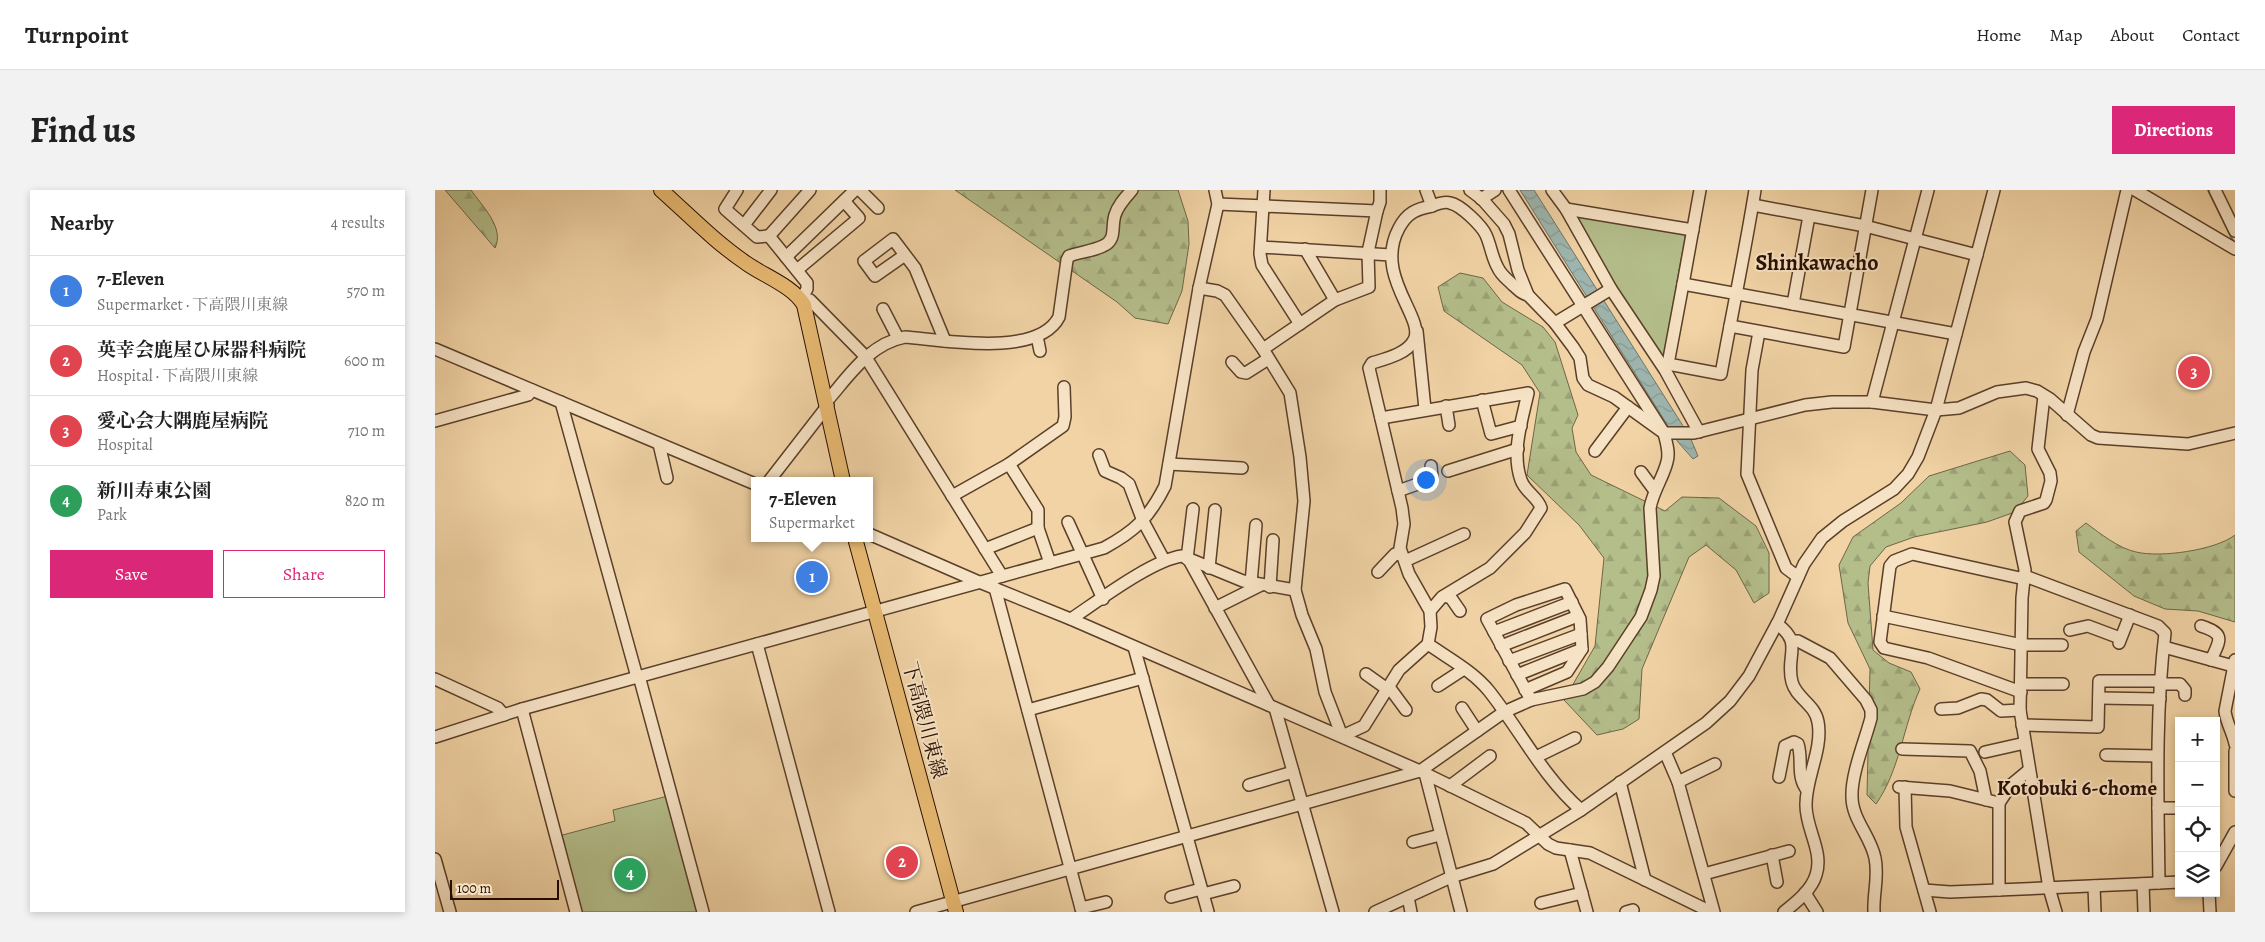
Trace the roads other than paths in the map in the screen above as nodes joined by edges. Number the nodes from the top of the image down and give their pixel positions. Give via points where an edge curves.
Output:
1 (661, 190) edge
2 (737, 190) edge
3 (771, 190) edge
4 (810, 190) edge
5 (855, 190) edge
6 (861, 190) edge
7 (1133, 190) edge
8 (1215, 190) edge
9 (1264, 190) edge
10 (1380, 190) edge
11 (1426, 190) edge
12 (1470, 190) edge
13 (1495, 190) edge
14 (1509, 190) edge
15 (1552, 190) edge
16 (1700, 190) edge
17 (1755, 190) edge
18 (1872, 190) edge
19 (1928, 190) edge
20 (1994, 190) edge
21 (2127, 190) edge
22 (2135, 190) edge
23 (2215, 190) edge
24 (1481, 199) junction
25 (1561, 200) edge
26 (844, 201) junction
27 (1218, 204) junction
28 (1753, 205) junction
29 (1263, 206) junction
30 (1431, 206) junction
31 (878, 208) dead end
32 (1377, 211) junction
33 (1809, 216) junction
34 (744, 225) junction
35 (1865, 226) junction
36 (1693, 230) junction
37 (2235, 232) edge
38 (769, 236) junction
39 (1915, 239) junction
40 (1261, 247) junction
41 (1305, 249) junction
42 (2234, 250) edge
43 (1368, 252) junction
44 (905, 255) dead end
45 (1391, 255) junction
46 (1977, 255) junction
47 (786, 257) junction
48 (797, 270) junction
49 (1683, 284) junction
50 (1199, 288) junction
51 (1607, 291) junction
52 (1736, 293) junction
53 (1528, 295) junction
54 (801, 299) junction
55 (1335, 300) junction
56 (1793, 304) junction
57 (1584, 305) junction
58 (883, 309) dead end
59 (1850, 315) junction
60 (1893, 322) junction
61 (1555, 323) junction
62 (1300, 324) junction
63 (1730, 326) junction
64 (1418, 332) junction
65 (1759, 332) junction
66 (1956, 334) junction
67 (1037, 336) junction
68 (899, 338) junction
69 (945, 340) junction
70 (435, 349) edge
71 (1040, 351) dead end
72 (1266, 354) junction
73 (865, 356) junction
74 (1233, 362) dead end
75 (1666, 367) junction
76 (1428, 374) dead end
77 (1064, 387) dead end
78 (532, 390) junction
79 (2044, 396) junction
80 (1483, 400) junction
81 (561, 402) junction
82 (1871, 402) junction
83 (827, 403) junction
84 (1446, 406) junction
85 (1628, 408) junction
86 (1425, 409) junction
87 (1935, 410) junction
88 (2067, 415) junction
89 (1381, 418) junction
90 (1749, 420) junction
91 (435, 421) edge
92 (1449, 425) dead end
93 (1521, 426) junction
94 (1667, 433) junction
95 (1697, 433) junction
96 (2235, 433) edge
97 (659, 444) junction
98 (1518, 449) junction
99 (1595, 451) dead end
100 (1099, 455) dead end
101 (1009, 464) junction
102 (1169, 464) junction
103 (1431, 466) dead end
104 (1242, 468) dead end
105 (1447, 472) dead end
106 (1641, 472) dead end
107 (772, 477) edge
108 (842, 477) edge
109 (667, 478) dead end
110 (751, 482) edge
111 (1398, 491) junction
112 (1655, 491) junction
113 (952, 496) junction
114 (1193, 509) dead end
115 (1215, 510) dead end
116 (1143, 521) junction
117 (1068, 522) dead end
118 (1256, 525) dead end
119 (1038, 528) junction
120 (1464, 534) dead end
121 (873, 536) edge
122 (1273, 540) dead end
123 (856, 542) edge
124 (985, 549) junction
125 (1082, 554) junction
126 (1403, 558) junction
127 (1164, 560) junction
128 (1188, 560) junction
129 (1050, 563) junction
130 (1209, 568) junction
131 (1378, 572) dead end
132 (1002, 576) junction
133 (2025, 576) junction
134 (1798, 577) junction
135 (979, 582) junction
136 (1261, 585) junction
137 (995, 588) junction
138 (1295, 590) junction
139 (1444, 596) junction
140 (1103, 599) junction
141 (1572, 602) junction
142 (1215, 608) junction
143 (875, 611) junction
144 (1430, 611) junction
145 (1460, 611) dead end
146 (2130, 615) junction
147 (1578, 616) junction
148 (1883, 616) junction
149 (1071, 619) junction
150 (1777, 624) junction
151 (2201, 626) dead end
152 (2070, 630) dead end
153 (1494, 632) junction
154 (1581, 634) junction
155 (1792, 641) junction
156 (757, 644) junction
157 (1428, 644) junction
158 (2021, 645) junction
159 (2062, 645) dead end
160 (1501, 646) junction
161 (1134, 647) junction
162 (2164, 647) junction
163 (1582, 649) junction
164 (2211, 660) junction
165 (1509, 661) junction
166 (2234, 663) edge
167 (1464, 669) junction
168 (1366, 674) dead end
169 (1517, 675) junction
170 (638, 677) junction
171 (1143, 678) junction
172 (435, 679) edge
173 (2160, 683) junction
174 (2063, 684) dead end
175 (1438, 686) dead end
176 (1388, 688) junction
177 (2021, 688) junction
178 (1528, 695) junction
179 (2185, 696) dead end
180 (2099, 698) junction
181 (2160, 699) junction
182 (1272, 706) junction
183 (1462, 708) dead end
184 (522, 709) junction
185 (1941, 709) dead end
186 (1027, 710) junction
187 (1406, 710) dead end
188 (2020, 710) junction
189 (1504, 712) junction
190 (504, 715) junction
191 (2022, 725) junction
192 (1477, 731) junction
193 (1342, 736) junction
194 (435, 737) edge
195 (1575, 738) dead end
196 (2025, 743) junction
197 (2235, 744) edge
198 (1902, 749) dead end
199 (2235, 751) edge
200 (1665, 752) junction
201 (1985, 752) dead end
202 (2107, 755) dead end
203 (1491, 756) dead end
204 (2157, 756) junction
205 (1536, 757) junction
206 (1715, 764) dead end
207 (2029, 770) junction
208 (1293, 772) junction
209 (1422, 772) junction
210 (1779, 777) dead end
211 (1620, 782) junction
212 (1678, 782) junction
213 (1249, 785) dead end
214 (1451, 786) junction
215 (1807, 790) junction
216 (2235, 791) edge
217 (1986, 800) junction
218 (1302, 803) junction
219 (1999, 803) junction
220 (2158, 808) junction
221 (2175, 808) edge
222 (1581, 810) junction
223 (2235, 832) edge
224 (1440, 835) junction
225 (1540, 835) junction
226 (1187, 837) junction
227 (1413, 842) dead end
228 (1570, 850) junction
229 (1789, 851) dead end
230 (1772, 855) junction
231 (435, 859) edge
232 (2220, 859) edge
233 (1070, 869) junction
234 (1704, 874) junction
235 (1451, 877) junction
236 (1645, 880) junction
237 (1777, 882) dead end
238 (2175, 882) edge
239 (2159, 883) junction
240 (2143, 884) junction
241 (1234, 886) dead end
242 (2094, 886) junction
243 (2049, 888) junction
244 (1924, 890) junction
245 (1999, 890) junction
246 (1202, 891) junction
247 (1582, 893) junction
248 (1805, 893) junction
249 (1171, 897) dead end
250 (1408, 897) junction
251 (2209, 897) edge
252 (1106, 902) dead end
253 (1541, 903) dead end
254 (954, 907) edge
255 (1082, 910) edge
256 (450, 912) edge
257 (576, 912) edge
258 (703, 912) edge
259 (829, 912) edge
260 (916, 912) edge
261 (1208, 912) edge
262 (1333, 912) edge
263 (1375, 912) edge
264 (1411, 912) edge
265 (1461, 912) edge
266 (1587, 912) edge
267 (1712, 912) edge
268 (1784, 912) edge
269 (1817, 912) edge
270 (1874, 912) edge
271 (1930, 912) edge
272 (2056, 912) edge
273 (2095, 912) edge
274 (2144, 912) edge
275 (2210, 912) edge

1 - 54 main road via 745,263
2 - 34 street via 725,208
3 - 34 street
4 - 38 street
5 - 26 street
6 - 31 street
7 - 67 street via 1120,204 1114,217 1113,236 1108,243 1069,256 1059,317 1055,324
8 - 27 street
9 - 29 street
10 - 32 street
11 - 30 street
12 - 24 street
13 - 24 street
14 - 57 street
15 - 25 street
16 - 36 street
17 - 28 street
18 - 35 street
19 - 39 street
20 - 46 street
21 - 88 street via 2097,318
22 - 42 street
23 - 37 street
24 - 53 street via 1507,229
25 - 36 street
25 - 51 street
26 - 47 street
26 - 48 street via 859,218
27 - 29 street
27 - 50 street
28 - 33 street
28 - 52 street
29 - 32 street
29 - 40 street
30 - 45 street via 1409,214 1399,229
30 - 53 street via 1448,202 1483,228 1501,274
32 - 43 street
33 - 35 street
33 - 56 street
34 - 38 street via 757,238
35 - 39 street
35 - 59 street
36 - 49 street
38 - 47 street
39 - 46 street
39 - 60 street
40 - 41 street
40 - 62 street via 1262,265
41 - 43 street
41 - 55 street
43 - 45 street
43 - 55 street via 1369,287
44 - 69 street via 915,268
45 - 64 street via 1395,280
46 - 66 street
47 - 48 street
48 - 54 street via 807,283
49 - 52 street
49 - 75 street
50 - 72 street via 1225,295
50 - 102 street
51 - 57 street
51 - 75 street
52 - 56 street
52 - 63 street
53 - 61 street
54 - 73 street via 810,300
54 - 83 main road via 805,304
55 - 62 street
56 - 59 street
57 - 61 street
57 - 94 street
58 - 68 street
59 - 60 street
59 - 65 street via 1843,347
60 - 66 street
60 - 82 street
61 - 85 street via 1580,358 1583,378 1588,385 1614,397
62 - 72 street
63 - 65 street
63 - 75 street via 1721,374
64 - 76 street
64 - 86 street
64 - 89 street via 1409,346 1388,359 1372,363 1369,368
65 - 90 street via 1752,370
66 - 87 street
67 - 69 street via 993,345
67 - 71 street
68 - 69 street
68 - 73 street
70 - 78 street
72 - 74 street via 1246,373
72 - 138 street via 1290,393 1300,457 1304,501
73 - 83 street
73 - 113 street
75 - 95 street
77 - 101 street via 1063,426
78 - 81 street
78 - 91 street via 528,395
79 - 87 street via 2037,390 2012,388 1959,408
79 - 88 street
79 - 133 street via 2038,449 2051,481 2047,500 2024,508 2015,522
80 - 84 street
80 - 93 street via 1491,434
80 - 93 street via 1528,393
81 - 97 street
81 - 170 street
82 - 87 street
82 - 90 street via 1805,405
83 - 107 street
83 - 108 main road
84 - 86 street
84 - 92 street
85 - 94 street
85 - 99 street
86 - 89 street
87 - 134 street via 1918,457 1908,474 1894,489 1822,538
88 - 96 street via 2098,438 2188,444
89 - 111 street
90 - 95 street
90 - 134 street via 1747,474 1786,568
93 - 98 street
94 - 95 street
94 - 112 street via 1667,462
97 - 109 street
97 - 110 street
98 - 105 street
98 - 139 street via 1520,479 1541,508 1525,532 1490,568
100 - 116 street via 1105,471 1129,484
101 - 113 street
101 - 119 street via 1037,510
102 - 104 street
102 - 116 street via 1165,486 1155,507
103 - 111 street via 1432,477 1429,480
106 - 112 street
111 - 126 street via 1404,524 1400,548
112 - 178 street via 1649,521 1654,576 1641,617 1595,682 1583,689
113 - 124 street
114 - 128 street
115 - 130 street
116 - 125 street via 1112,544
116 - 127 street
117 - 125 street
118 - 136 street
119 - 124 street
119 - 129 street
120 - 126 street
121 - 135 street
122 - 136 street
123 - 143 main road, 下高隈川東線
124 - 132 street
125 - 129 street
125 - 140 street
126 - 131 street via 1395,554
126 - 144 street
127 - 128 street via 1182,556
127 - 140 street
128 - 130 street
128 - 142 street
129 - 132 street
130 - 136 street
132 - 135 street
133 - 146 street
133 - 148 street via 2020,578 1912,554 1890,566
133 - 158 street
134 - 150 street
135 - 137 street
135 - 143 street
136 - 138 street
136 - 142 street
137 - 149 street
137 - 186 street
138 - 193 street via 1316,649 1325,692
139 - 144 street
139 - 145 street via 1451,598
140 - 149 street
141 - 147 street
141 - 153 street
141 - 153 street via 1565,589 1516,605 1487,619
142 - 182 street
143 - 156 street
143 - 254 main road, 下高隈川東線
144 - 157 street
146 - 152 street via 2119,641 2088,626
146 - 162 street via 2158,626 2165,633
147 - 154 street
147 - 160 street
148 - 158 street
148 - 177 street via 1880,642 1884,648 1928,658
149 - 161 street
150 - 155 street via 1786,630
150 - 200 street via 1749,676 1730,701
151 - 164 street via 2215,630 2219,635
153 - 160 street
154 - 163 street
154 - 165 street
155 - 215 street via 1790,671 1793,687 1813,708 1818,720 1819,734
155 - 270 street via 1830,658 1867,700 1871,710 1851,797 1875,856
156 - 170 street
156 - 259 street
157 - 167 street
157 - 176 street via 1399,670
158 - 159 street
158 - 177 street
160 - 165 street
161 - 171 street
161 - 182 street
162 - 164 street
162 - 173 street
163 - 169 street
163 - 178 street via 1567,672
164 - 166 street
165 - 169 street
166 - 197 street via 2225,711
167 - 175 street
167 - 189 street via 1488,689
168 - 176 street
169 - 178 street
170 - 184 street
170 - 258 street
171 - 186 street
171 - 226 street
172 - 190 street via 498,708
173 - 179 street via 2180,684
173 - 180 street via 2099,681
173 - 181 street
174 - 177 street
176 - 187 street
176 - 193 street via 1364,726
177 - 188 street
178 - 189 street
180 - 181 street
180 - 191 street via 2098,727
181 - 204 street
182 - 193 street
182 - 208 street
183 - 192 street
184 - 190 street
184 - 257 street
185 - 188 street via 1965,711 1981,699 2001,711
186 - 233 street
188 - 191 street
189 - 192 street
189 - 205 street
190 - 194 street
191 - 196 street
192 - 209 street
193 - 209 street
195 - 205 street
196 - 201 street
196 - 207 street
198 - 217 street via 1970,751 1981,772
199 - 216 street
200 - 211 street
200 - 212 street
202 - 204 street
203 - 214 street
204 - 220 street
205 - 222 street
206 - 212 street
207 - 219 street via 2011,785
207 - 243 street
208 - 213 street
208 - 218 street
209 - 214 street
209 - 218 street
209 - 224 street
210 - 215 street via 1785,746 1794,742 1800,750 1802,783
211 - 222 street
211 - 236 street
212 - 234 street
214 - 225 street via 1526,822
215 - 248 street via 1805,807 1818,865
217 - 219 street
217 - 244 street via 1950,791 1902,787 1906,827
218 - 226 street
218 - 262 street
219 - 245 street
220 - 221 street
220 - 239 street
222 - 225 street
223 - 232 street
224 - 227 street
224 - 235 street
225 - 228 street via 1548,844
225 - 235 street via 1493,864
226 - 233 street
226 - 246 street
228 - 236 street via 1590,853
228 - 247 street
229 - 230 street
230 - 234 street
230 - 237 street
231 - 256 street
233 - 254 street
233 - 255 street
234 - 267 street
235 - 250 street
235 - 265 street
236 - 267 street
238 - 239 street
239 - 240 street
240 - 242 street
240 - 274 street
241 - 246 street
242 - 243 street
242 - 273 street
243 - 245 street
243 - 272 street
244 - 245 street
244 - 271 street
246 - 249 street
246 - 261 street
247 - 253 street
247 - 266 street
248 - 268 street
248 - 269 street
250 - 263 street
250 - 264 street
251 - 275 street
252 - 255 street
254 - 260 street

